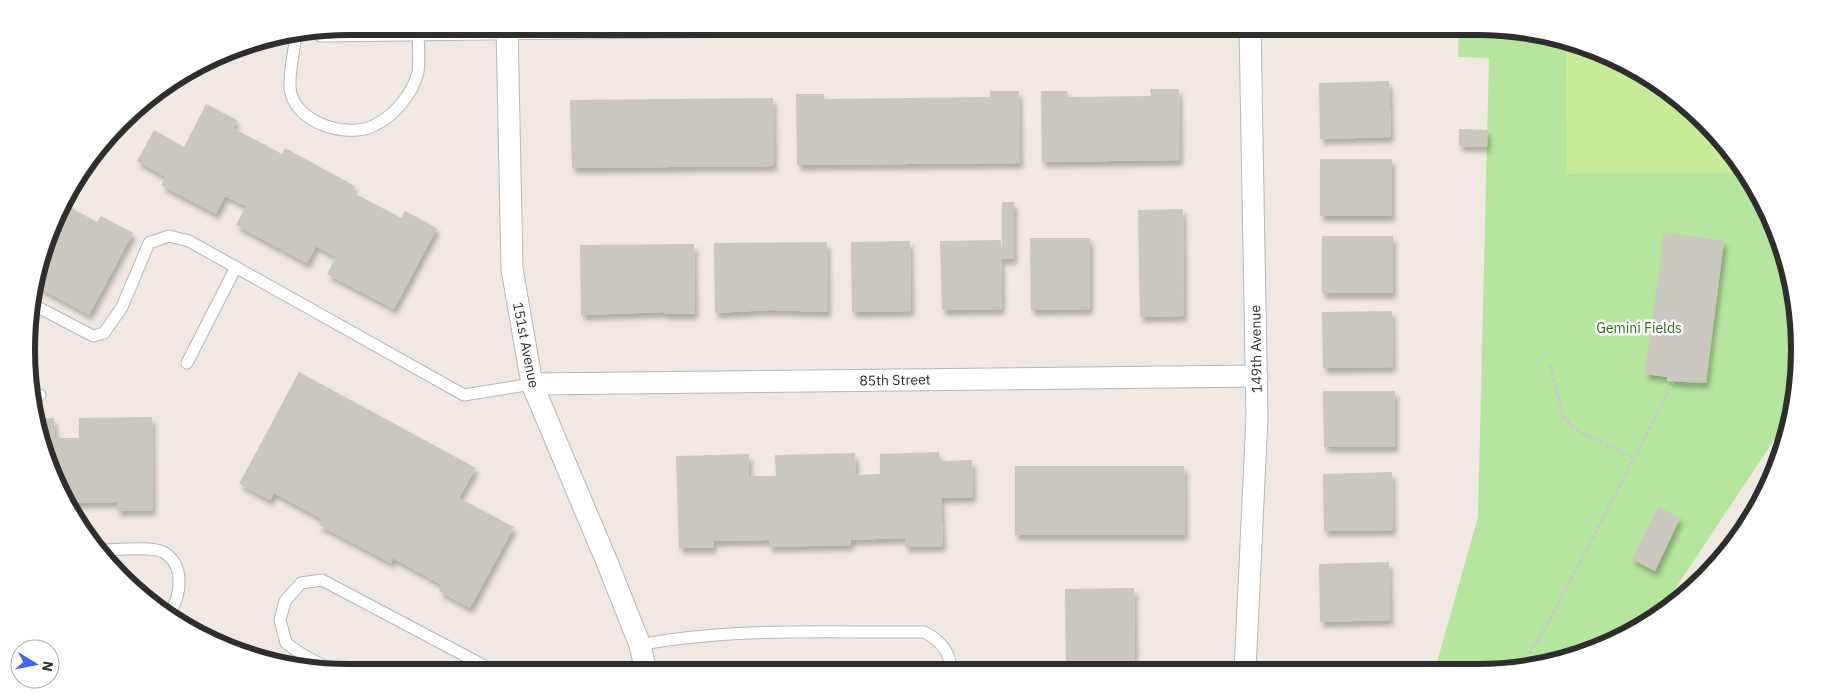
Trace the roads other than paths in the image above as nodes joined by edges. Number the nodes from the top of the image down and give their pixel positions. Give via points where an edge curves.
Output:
1 (418, 35) edge
2 (508, 35) edge
3 (1250, 35) edge
4 (295, 40) edge
5 (236, 267) junction
6 (38, 307) edge
7 (187, 363) dead end
8 (1257, 376) junction
9 (532, 384) junction
10 (107, 550) edge
11 (172, 609) edge
12 (640, 645) junction
13 (316, 662) edge
14 (481, 664) edge
15 (644, 664) edge
16 (951, 664) edge
17 (1245, 664) edge

1 - 4 lane via 418,72 408,94 393,114 371,127 343,130 314,122 298,109 290,90
2 - 9 street, 151st Avenue via 512,269
3 - 8 street, 149th Avenue
5 - 6 lane via 189,241 169,236 149,243 122,307 104,333 93,336
5 - 7 lane
5 - 9 lane via 464,394
8 - 9 street, 85th Street
8 - 17 street, 149th Avenue
9 - 12 street, 151st Avenue
10 - 11 lane via 162,552 174,564 179,576 180,593
12 - 15 street, 151st Avenue
12 - 16 lane via 717,634 924,632 944,645
13 - 14 lane via 286,643 280,620 285,602 301,583 322,580

